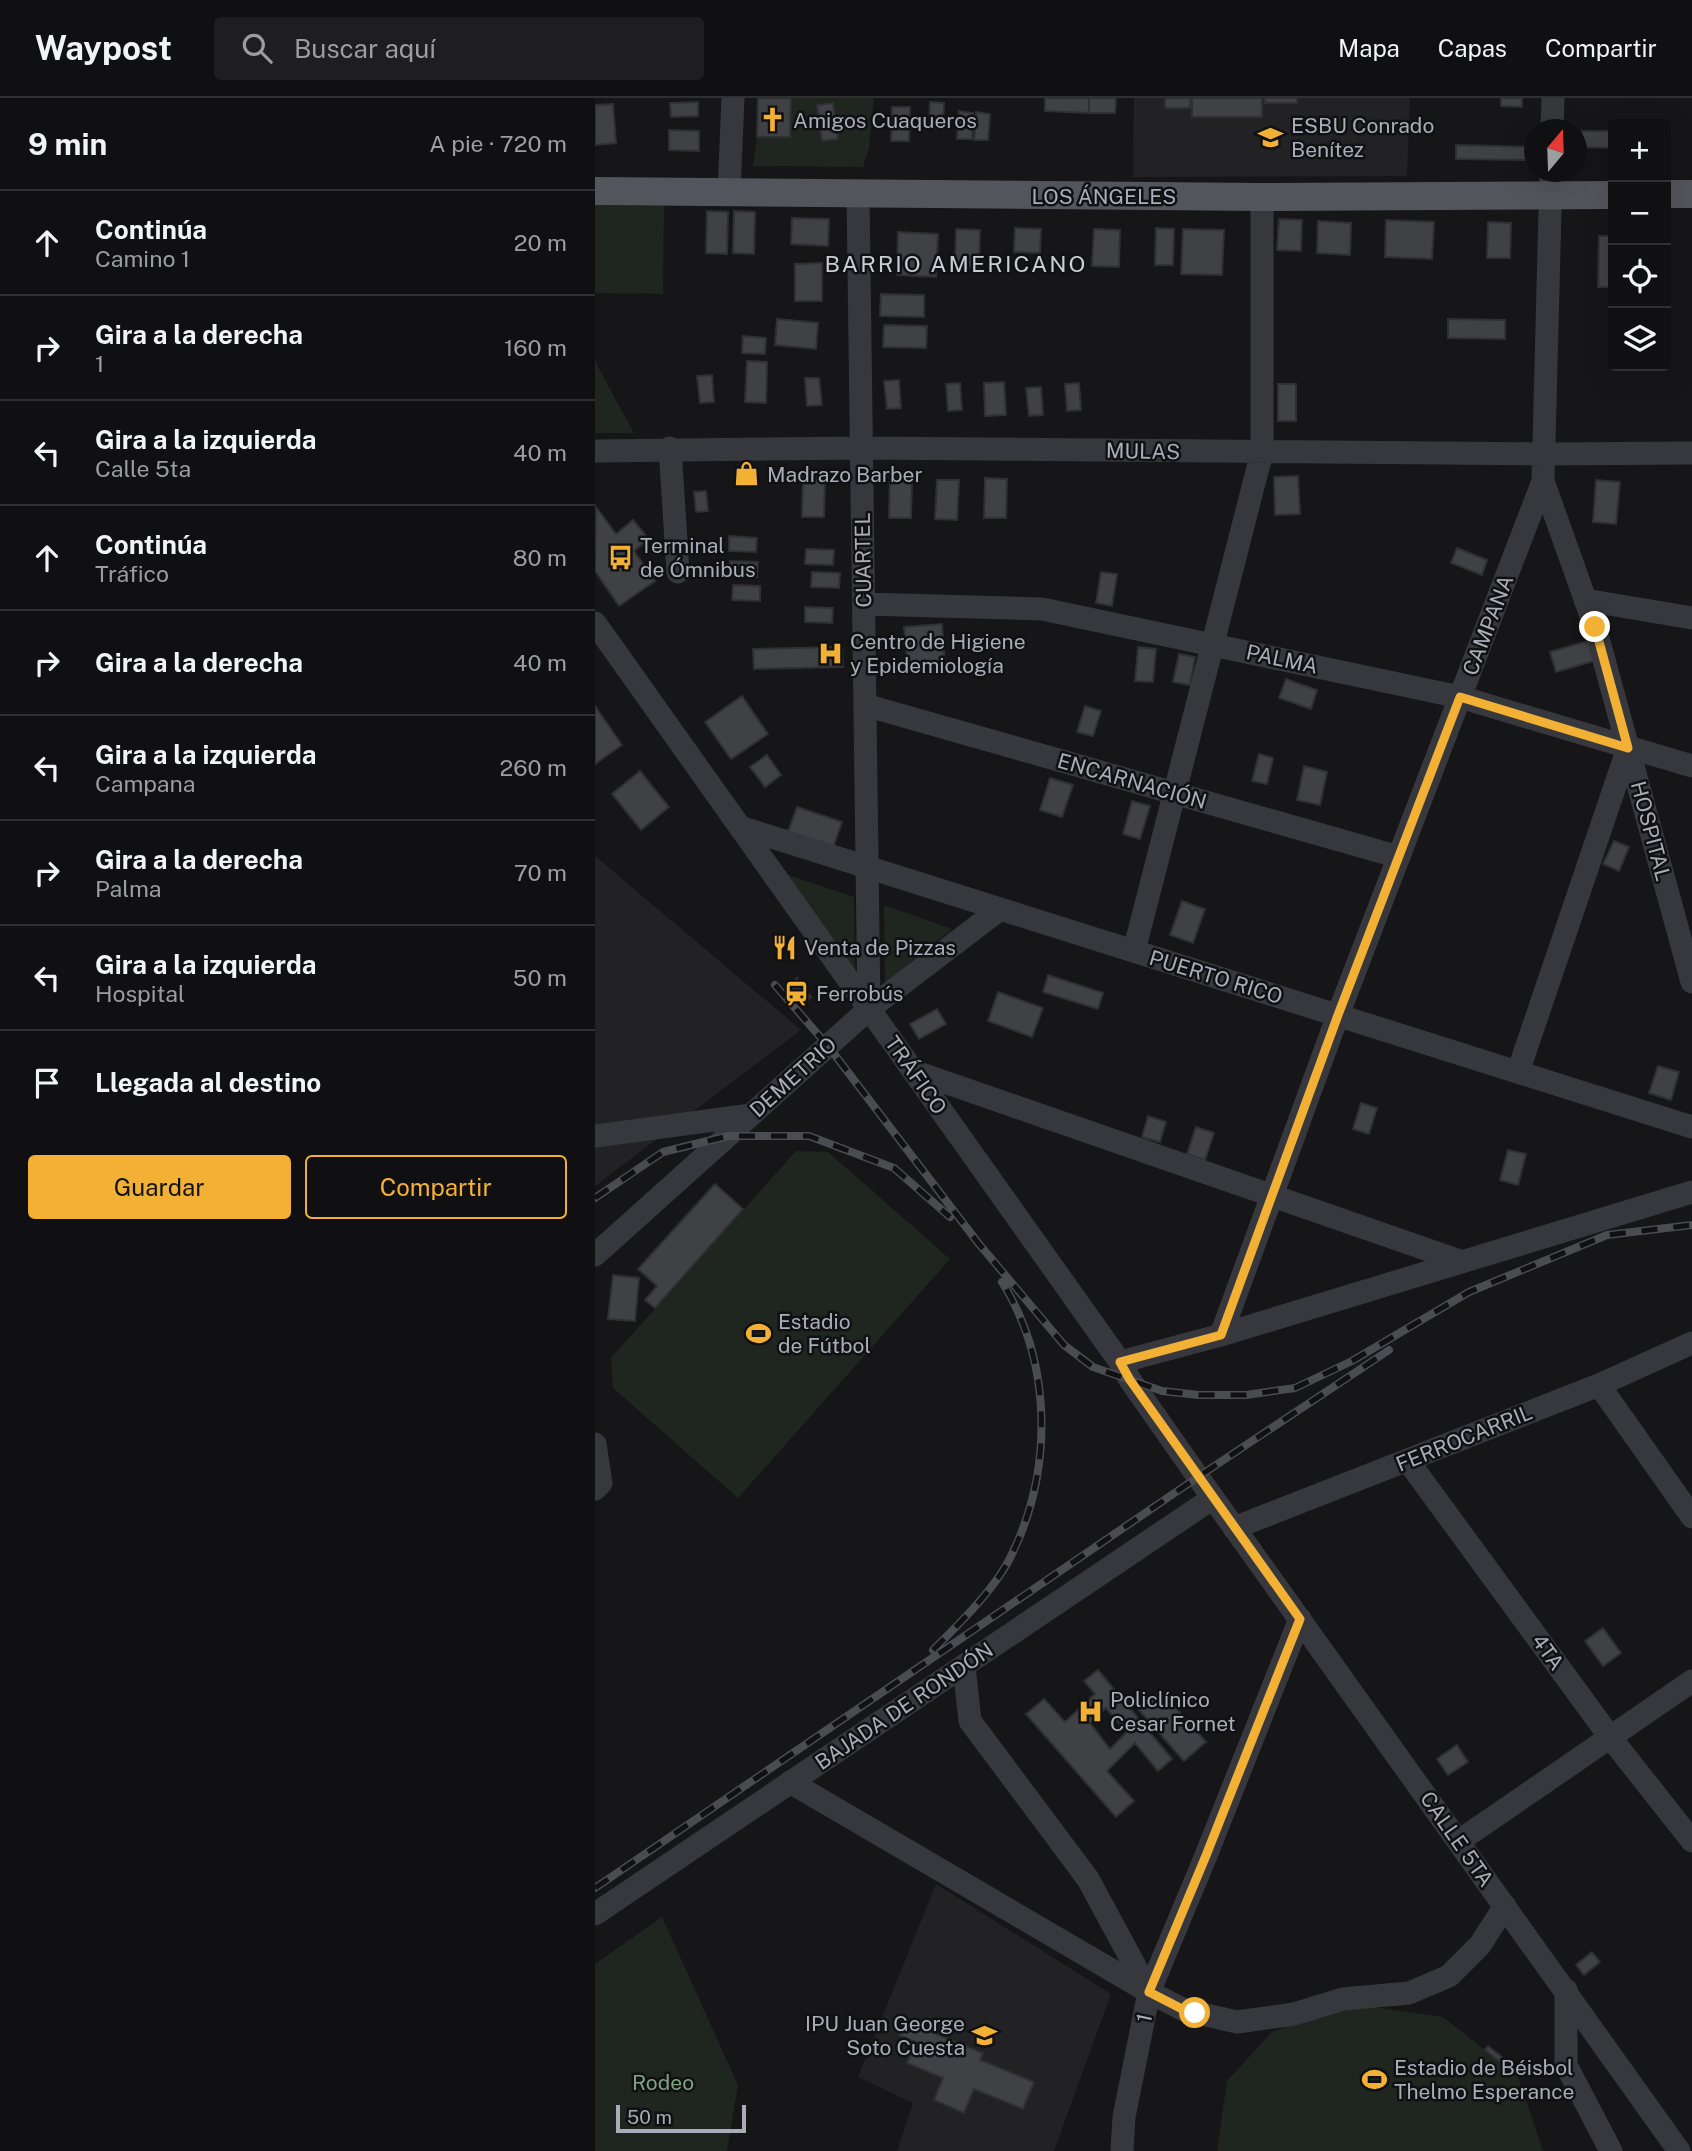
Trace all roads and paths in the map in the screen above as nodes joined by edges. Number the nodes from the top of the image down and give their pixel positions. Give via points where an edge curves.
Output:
1 (733, 98) edge
2 (1553, 98) edge
3 (1552, 119) edge
4 (1551, 184) edge
5 (595, 191) edge
6 (729, 192) junction
7 (858, 194) junction
8 (1608, 194) edge
9 (1671, 194) edge
10 (1692, 194) edge
11 (1262, 197) junction
12 (670, 448) junction
13 (862, 448) junction
14 (595, 451) edge
15 (1262, 452) junction
16 (1692, 453) edge
17 (1545, 454) junction
18 (1543, 481) junction
19 (678, 572) dead end
20 (1585, 600) junction
21 (864, 604) junction
22 (1692, 618) edge
23 (597, 630) edge
24 (1213, 644) junction
25 (1460, 697) junction
26 (865, 705) junction
27 (1628, 748) junction
28 (1692, 766) edge
29 (1174, 793) junction
30 (740, 827) junction
31 (1399, 857) junction
32 (867, 867) junction
33 (1000, 909) junction
34 (1134, 951) junction
35 (1692, 982) edge
36 (869, 1009) junction
37 (1338, 1015) junction
38 (913, 1071) junction
39 (1518, 1072) junction
40 (751, 1115) junction
41 (1692, 1127) edge
42 (595, 1136) edge
43 (1692, 1192) edge
44 (1272, 1197) junction
45 (595, 1255) edge
46 (1460, 1261) junction
47 (1221, 1335) junction
48 (1692, 1343) edge
49 (1120, 1362) junction
50 (1599, 1385) junction
51 (595, 1444) edge
52 (1408, 1461) junction
53 (595, 1489) edge
54 (1213, 1498) junction
55 (1692, 1517) edge
56 (1234, 1528) junction
57 (1300, 1619) junction
58 (964, 1666) junction
59 (1692, 1681) edge
60 (1610, 1737) junction
61 (790, 1782) junction
62 (1459, 1841) junction
63 (1692, 1841) edge
64 (1504, 1906) junction
65 (595, 1913) edge
66 (1566, 1990) junction
67 (1149, 1992) junction
68 (1122, 2151) edge
69 (1611, 2151) edge
70 (1679, 2151) edge

1 - 6 street
2 - 3 street
4 - 8 main road, LOS ÁNGELES
4 - 11 main road, LOS ÁNGELES
4 - 17 street, CAMPANA
5 - 6 main road, LOS ÁNGELES
6 - 7 main road, LOS ÁNGELES
7 - 11 main road, LOS ÁNGELES
7 - 13 street, CUARTEL
9 - 10 main road
11 - 15 street
12 - 13 street, MULAS
12 - 14 street, MULAS
12 - 19 street
13 - 15 street, MULAS
13 - 21 street, CUARTEL
15 - 17 street, MULAS
15 - 24 street
16 - 17 street, MULAS
17 - 18 street, CAMPANA
18 - 20 street, HOSPITAL
18 - 25 street, CAMPANA
20 - 22 street
20 - 27 street, HOSPITAL
21 - 24 street, PALMA via 1042,609
21 - 26 street, CUARTEL
23 - 30 street, TRÁFICO
24 - 25 street, PALMA
24 - 29 street
25 - 27 street, PALMA
25 - 31 street, CAMPANA
26 - 29 street, ENCARNACIÓN
26 - 32 street, CUARTEL
27 - 28 street, PALMA
27 - 35 street, HOSPITAL
27 - 39 street
29 - 31 street, ENCARNACIÓN
29 - 34 street
30 - 32 street, PUERTO RICO
30 - 36 street, TRÁFICO
31 - 37 street, CAMPANA
32 - 33 street, PUERTO RICO
32 - 36 street, CUARTEL
33 - 34 street, PUERTO RICO
33 - 36 street, DEMETRIO
34 - 37 street, PUERTO RICO
36 - 38 street, TRÁFICO
36 - 40 street, DEMETRIO
37 - 39 street, PUERTO RICO
37 - 44 street, CAMPANA
38 - 44 street
38 - 49 street, TRÁFICO
39 - 41 street, PUERTO RICO
40 - 42 street
40 - 45 street, DEMETRIO
43 - 46 street
44 - 46 street
44 - 47 street, CAMPANA
46 - 47 street
47 - 49 street
48 - 50 street, FERROCARRIL
49 - 54 street, TRÁFICO
50 - 52 street, FERROCARRIL
50 - 55 street
51 - 53 street via 601,1483
52 - 56 street, FERROCARRIL
52 - 60 street, 4TA
54 - 56 street, TRÁFICO
54 - 58 street, BAJADA DE RONDÓN
56 - 57 street, CALLE 5TA
57 - 62 street, CALLE 5TA
57 - 67 street, 1
58 - 61 street, BAJADA DE RONDÓN
58 - 67 street via 970,1721 1088,1879
59 - 60 street
60 - 62 street
60 - 63 street, 4TA
61 - 65 street, BAJADA DE RONDÓN
61 - 67 street
62 - 64 street, CALLE 5TA
64 - 66 street, CALLE 5TA
64 - 67 street via 1479,1945 1449,1976 1409,1993 1343,1999 1294,2014 1237,2022 1184,2010
66 - 69 street via 1566,2065
66 - 70 street, CALLE 5TA
67 - 68 street, 1 via 1124,2117

